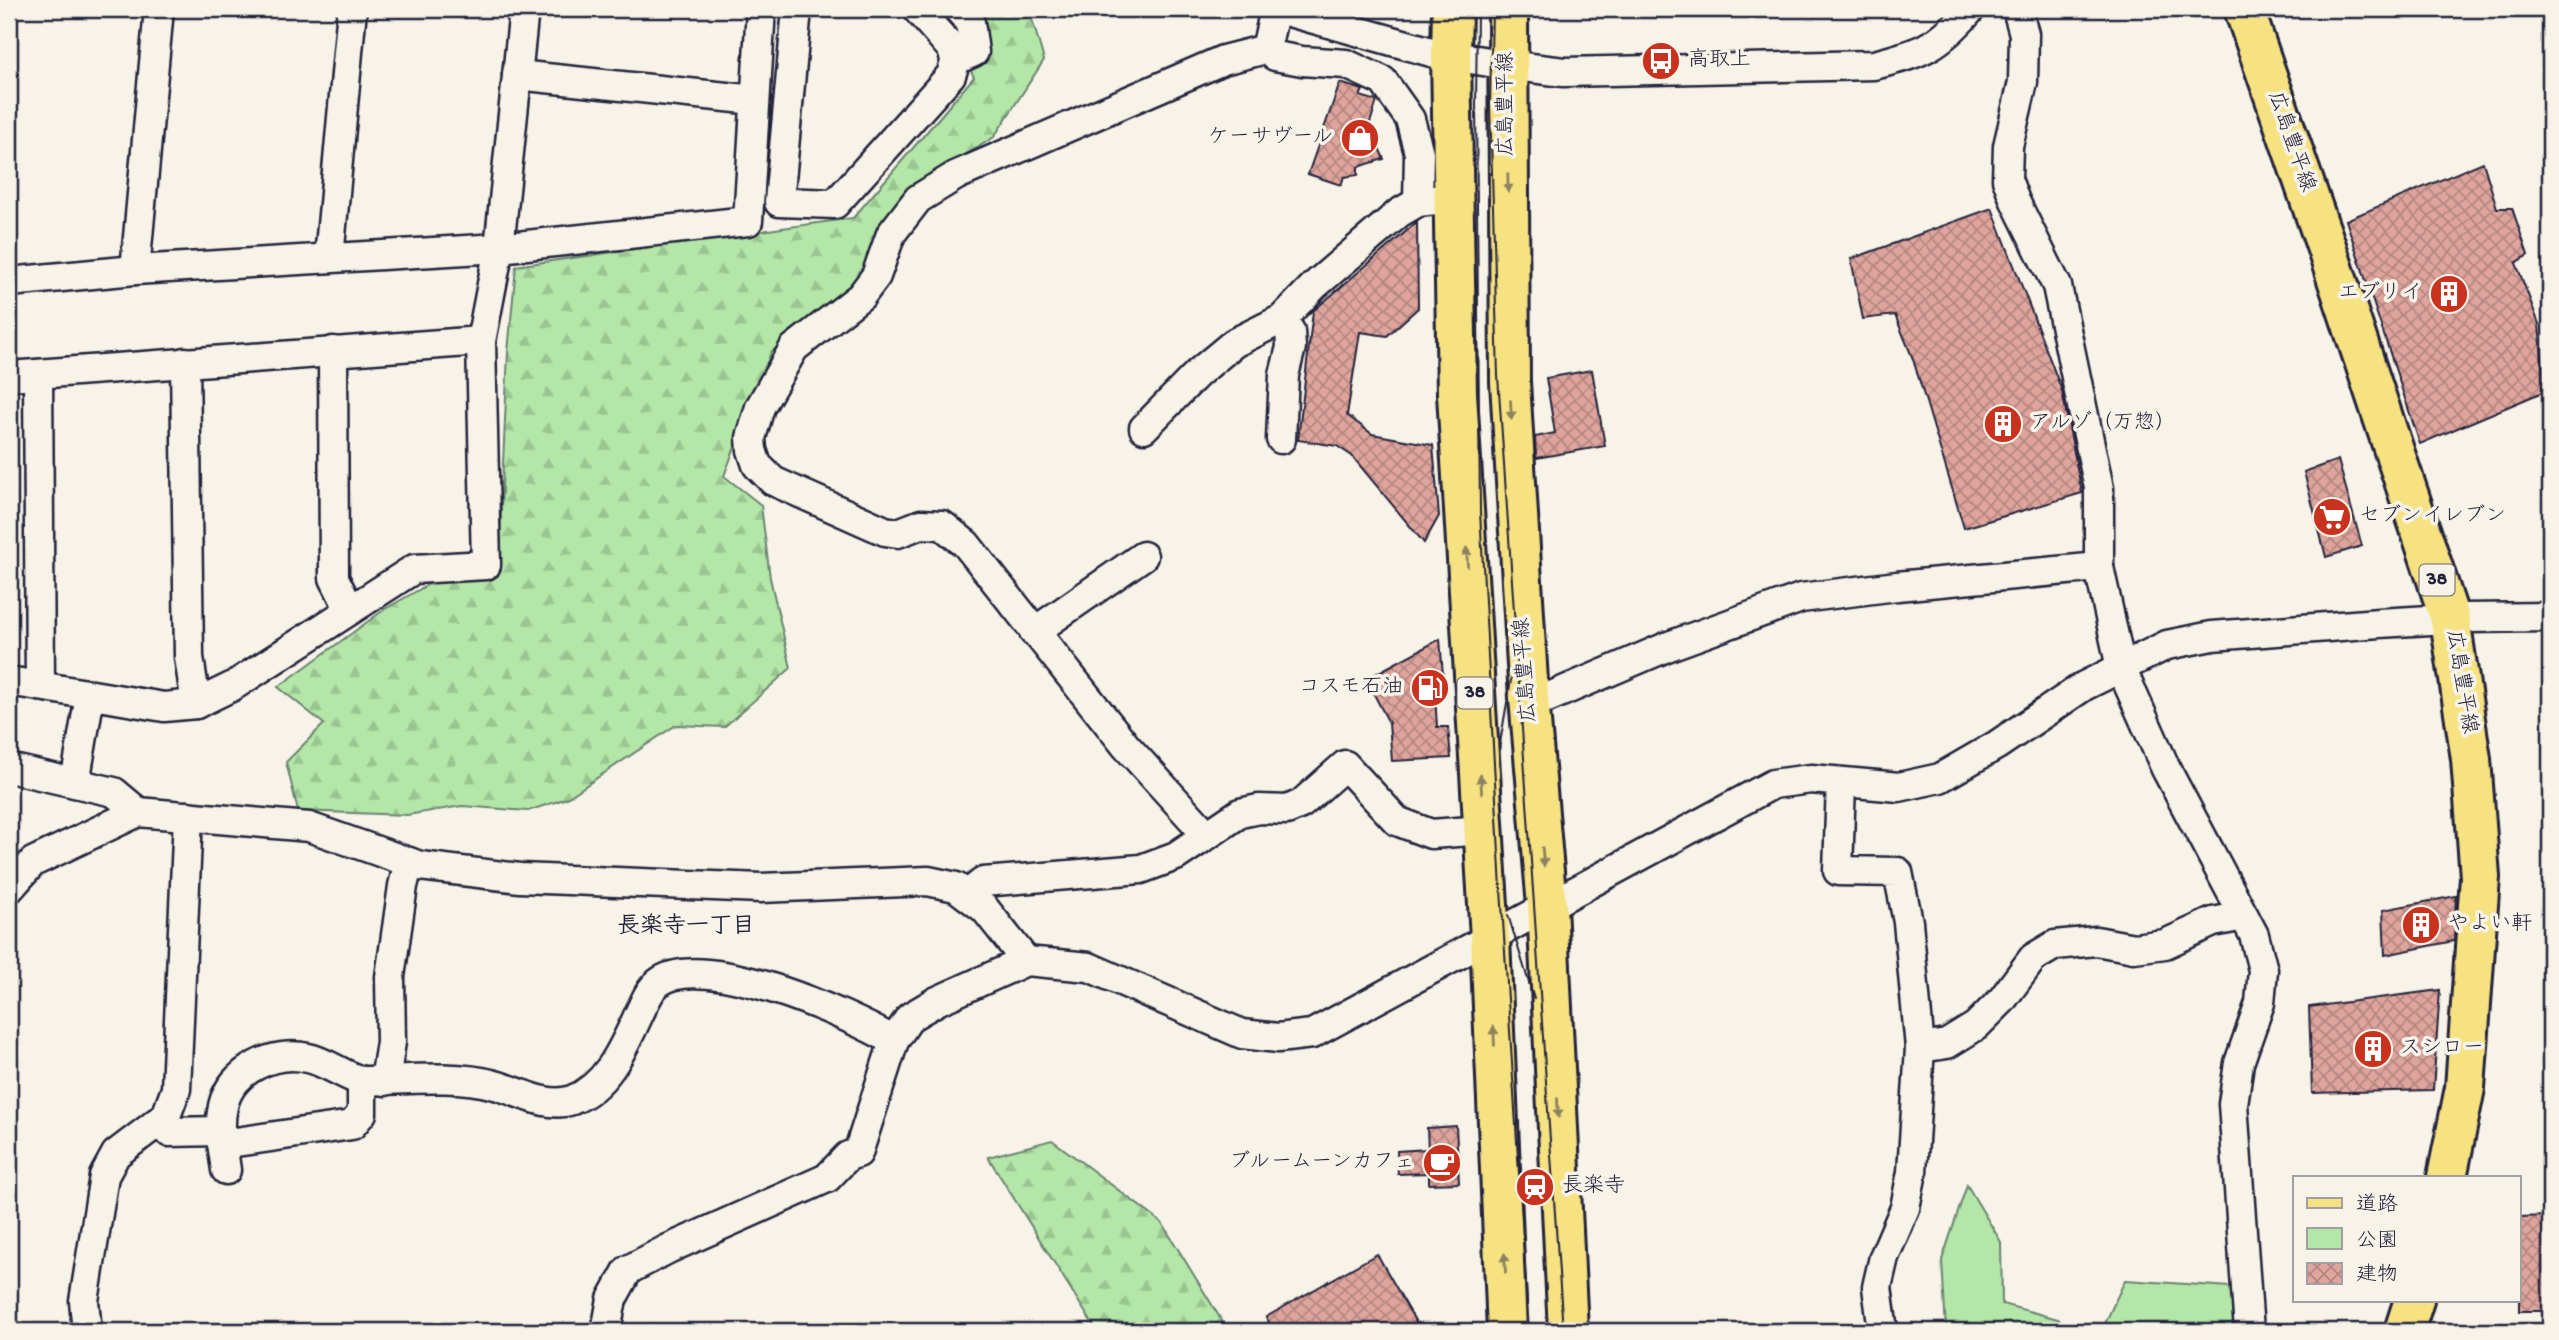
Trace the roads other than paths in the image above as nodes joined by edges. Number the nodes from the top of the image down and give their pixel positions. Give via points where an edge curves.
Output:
1 (159, 9) edge
2 (352, 9) edge
3 (524, 9) edge
4 (761, 9) edge
5 (797, 9) edge
6 (917, 9) edge
7 (958, 9) edge
8 (1277, 9) edge
9 (1452, 9) edge
10 (1508, 9) edge
11 (1971, 9) edge
12 (2017, 9) edge
13 (2244, 9) edge
14 (1266, 49) junction
15 (1451, 55) junction
16 (956, 60) junction
17 (1507, 65) junction
18 (517, 75) junction
19 (755, 100) junction
20 (1435, 200) junction
21 (499, 248) junction
22 (329, 258) junction
23 (135, 270) junction
24 (9, 282) edge
25 (1282, 319) junction
26 (481, 341) junction
27 (333, 351) junction
28 (185, 362) junction
29 (37, 374) junction
30 (9, 376) edge
31 (1144, 428) dead end
32 (1281, 439) dead end
33 (1143, 556) dead end
34 (2099, 567) junction
35 (350, 610) junction
36 (2550, 617) edge
37 (2450, 619) junction
38 (1034, 632) junction
39 (2120, 668) junction
40 (9, 681) edge
41 (40, 686) junction
42 (90, 695) junction
43 (1528, 698) junction
44 (196, 704) junction
45 (9, 768) edge
46 (75, 783) junction
47 (1841, 783) junction
48 (138, 812) junction
49 (188, 816) junction
50 (1483, 830) junction
51 (1207, 835) junction
52 (21, 857) edge
53 (409, 862) junction
54 (9, 889) edge
55 (967, 895) junction
56 (1547, 906) junction
57 (2244, 916) junction
58 (1490, 938) junction
59 (1026, 961) junction
60 (894, 1041) junction
61 (1920, 1048) junction
62 (374, 1081) junction
63 (156, 1123) junction
64 (223, 1148) junction
65 (2448, 1176) edge
66 (2413, 1302) edge
67 (87, 1331) edge
68 (606, 1331) edge
69 (1507, 1331) edge
70 (1568, 1331) edge
71 (1883, 1331) edge
72 (2249, 1331) edge
73 (2404, 1331) edge

1 - 23 street
2 - 22 street
3 - 18 street
4 - 19 street
5 - 16 street via 779,202 835,204 951,75
6 - 16 street
7 - 16 street via 970,22 974,52
8 - 14 street
8 - 15 street
9 - 15 main road, 38
10 - 17 main road, 広島豊平線
11 - 17 street via 1950,33 1917,54 1874,65 1564,72
12 - 34 street via 2024,34 2023,82 2008,146 2007,179 2057,286 2099,488
13 - 37 main road, 広島豊平線 / 38
14 - 20 street via 1275,56 1346,65 1383,81 1410,119
14 - 38 street via 1223,60 957,176 918,199 891,234 876,276 861,296 794,348 760,407 752,450 757,465 773,481 885,531 898,533 921,524 942,526 966,544
15 - 17 street
15 - 20 main road, 38
17 -> 43 main road, 広島豊平線 via 1510,382
18 - 19 street
18 - 21 street
19 - 21 street via 748,221
20 - 25 street via 1399,213
50 -> 20 main road, 38 via 1457,394
21 - 22 street
21 - 26 street
22 - 23 street
23 - 24 street
25 - 31 street via 1234,342
25 - 32 street via 1290,331 1291,347 1284,375
26 - 27 street
26 - 35 street via 486,565 414,569
27 - 28 street
27 - 35 street via 334,578
28 - 29 street
28 - 44 street via 189,657
29 - 30 street
29 - 41 street
33 - 38 street
34 - 39 street
34 - 43 street via 1801,598 1669,646 1547,698
35 - 44 street via 233,686
36 - 37 street
37 - 39 street via 2212,636 2167,645
37 - 65 main road, 広島豊平線 / 38 via 2471,760 2480,877 2465,1088
38 - 51 street via 1126,746
39 - 47 street via 1940,778 1899,787
39 - 57 street via 2166,769
40 - 41 street
41 - 42 street
42 - 44 street via 164,707
42 - 46 street
43 -> 56 main road, 広島豊平線
45 - 46 street
46 - 48 street via 114,792
47 - 56 street via 1811,779 1773,784
47 - 61 street via 1839,871 1898,872 1908,922
48 - 49 street
48 - 52 street
49 - 53 street via 309,827
49 - 63 street via 176,1089 166,1116
50 - 51 street via 1431,834 1397,821 1345,765 1301,804 1287,810 1240,813
50 - 58 main road, 38
51 - 55 street via 1176,856 1141,869 983,882
52 - 54 street
53 - 55 street via 520,878 761,888 928,881 956,887
53 - 62 street via 390,977 391,1042
55 - 59 street via 985,909
56 - 58 street
56 -> 70 main road, 広島豊平線
57 - 61 street via 2213,922 2165,944 2134,948 2096,942 2055,945 2033,958 1976,1026 1947,1044
57 - 72 street via 2263,970 2260,1003 2239,1063 2233,1104
58 - 59 street via 1312,1034 1278,1038 1242,1034 1089,967
69 -> 58 main road, 38
59 - 60 street via 910,1017
60 - 62 street via 792,993 712,974 676,975 659,983 647,998 617,1061 594,1087 571,1101 545,1101 466,1080
60 - 68 street via 858,1153 848,1156 827,1178 628,1270 612,1300
61 - 71 street via 1912,1172 1905,1208 1877,1287
62 - 64 street via 362,1113 352,1125
62 - 64 street via 347,1077 309,1058 282,1056 255,1064 232,1086 223,1104
63 - 64 street via 169,1132
63 - 67 street via 116,1154 104,1176 84,1301
66 - 73 main road

